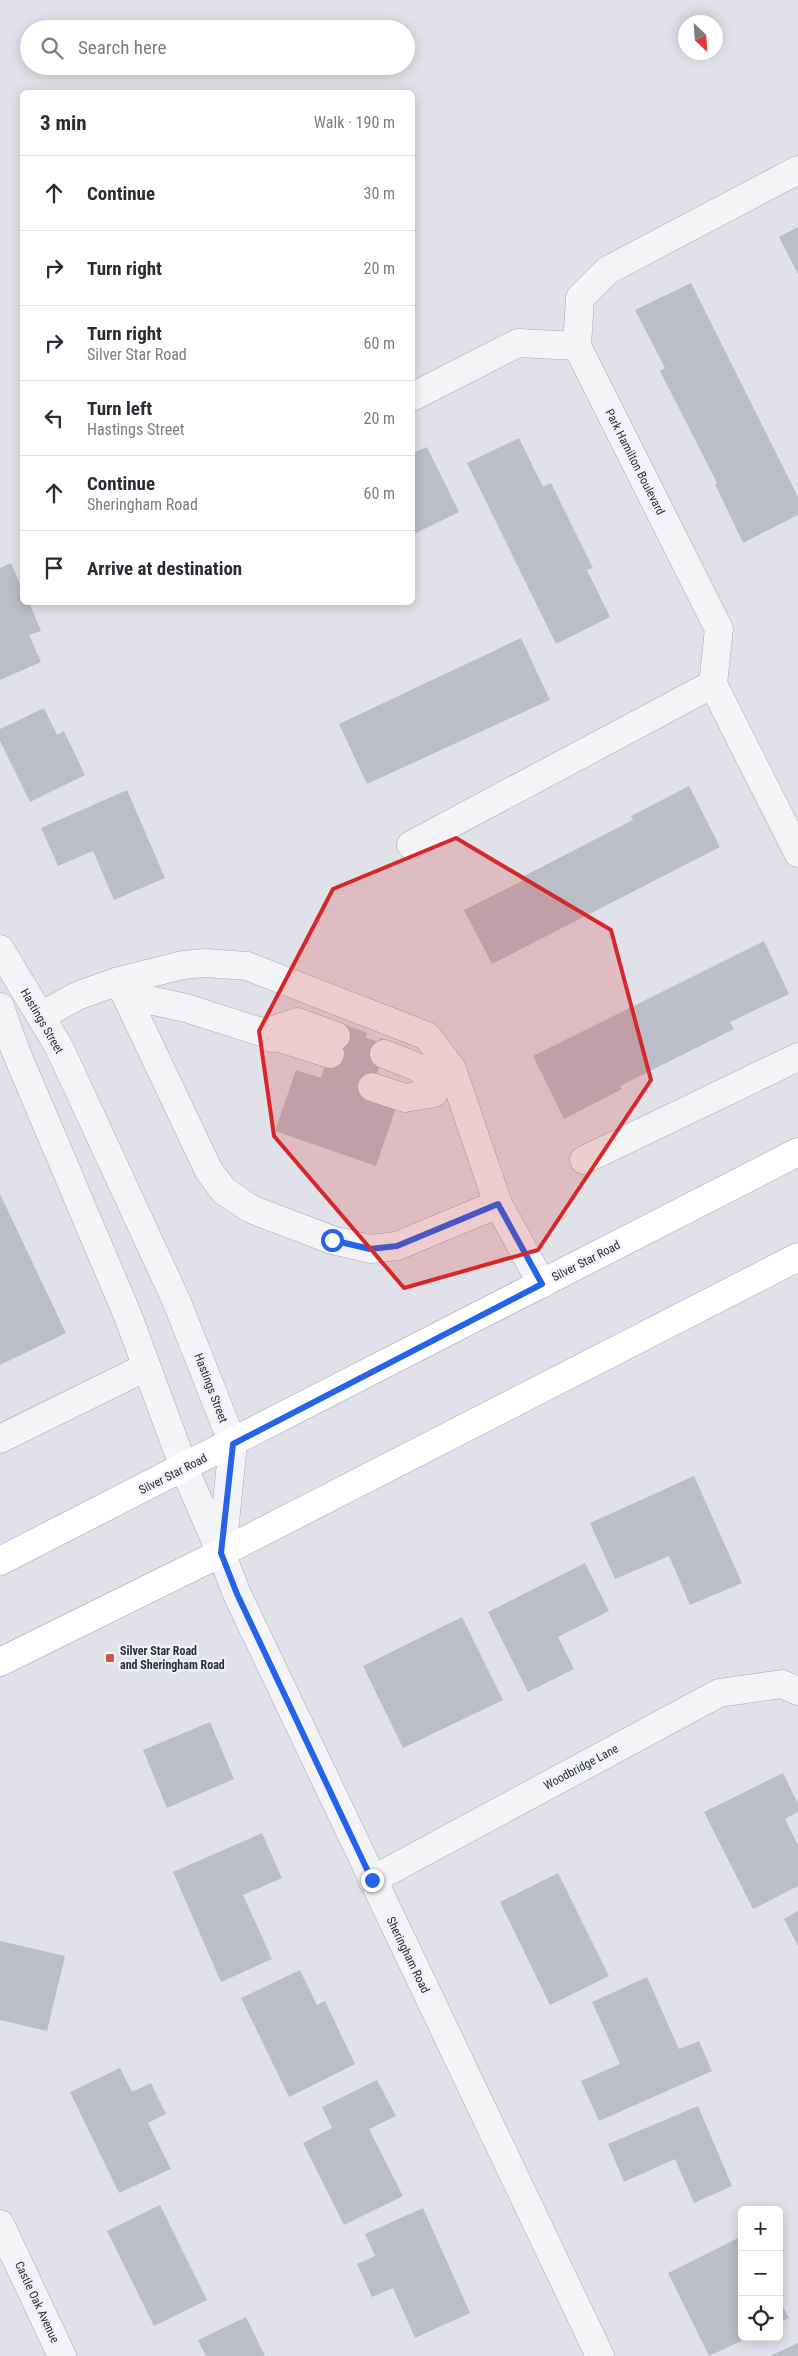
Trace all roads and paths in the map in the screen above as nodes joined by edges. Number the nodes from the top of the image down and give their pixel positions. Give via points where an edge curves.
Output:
1 (798, 170) edge
2 (576, 346) junction
3 (415, 395) edge
4 (713, 684) junction
5 (411, 845) dead end
6 (798, 853) edge
7 (0, 949) edge
8 (122, 988) junction
9 (0, 1006) edge
10 (41, 1016) junction
11 (330, 1053) tunnel mouth
12 (798, 1056) edge
13 (378, 1071) tunnel mouth
14 (465, 1109) junction
15 (798, 1152) edge
16 (584, 1160) dead end
17 (498, 1204) junction
18 (798, 1257) edge
19 (542, 1284) junction
20 (146, 1367) junction
21 (0, 1439) edge
22 (233, 1444) junction
23 (184, 1468) junction
24 (221, 1553) junction
25 (3, 1554) edge
26 (0, 1662) edge
27 (798, 1691) edge
28 (372, 1880) junction
29 (0, 2224) edge
30 (62, 2356) edge
31 (600, 2356) edge

1 - 2 street via 608,270 580,298
2 - 3 street via 518,342
2 - 4 street, Park Hamilton Boulevard via 719,629
4 - 5 street
4 - 6 street
7 - 10 street, Hastings Street
8 - 10 street via 77,996
8 - 11 street
8 - 14 street via 183,965 247,966 427,1036 452,1069
8 - 17 street via 209,1171 239,1202 332,1240 370,1249 397,1246
9 - 20 street
10 - 22 street, Hastings Street via 59,1047 176,1300
12 - 16 street
13 - 14 street
14 - 17 street
15 - 19 main road, Silver Star Road
17 - 19 street
18 - 24 main road
19 - 22 main road, Silver Star Road
20 - 21 street
20 - 23 street
22 - 23 main road, Silver Star Road
22 - 24 street, Hastings Street
23 - 24 street
23 - 25 main road, Silver Star Road
24 - 26 main road
24 - 28 street, Sheringham Road via 237,1594
27 - 28 street, Woodbridge Lane via 782,1684 719,1692
28 - 31 street, Sheringham Road
29 - 30 street, Castle Oak Avenue

